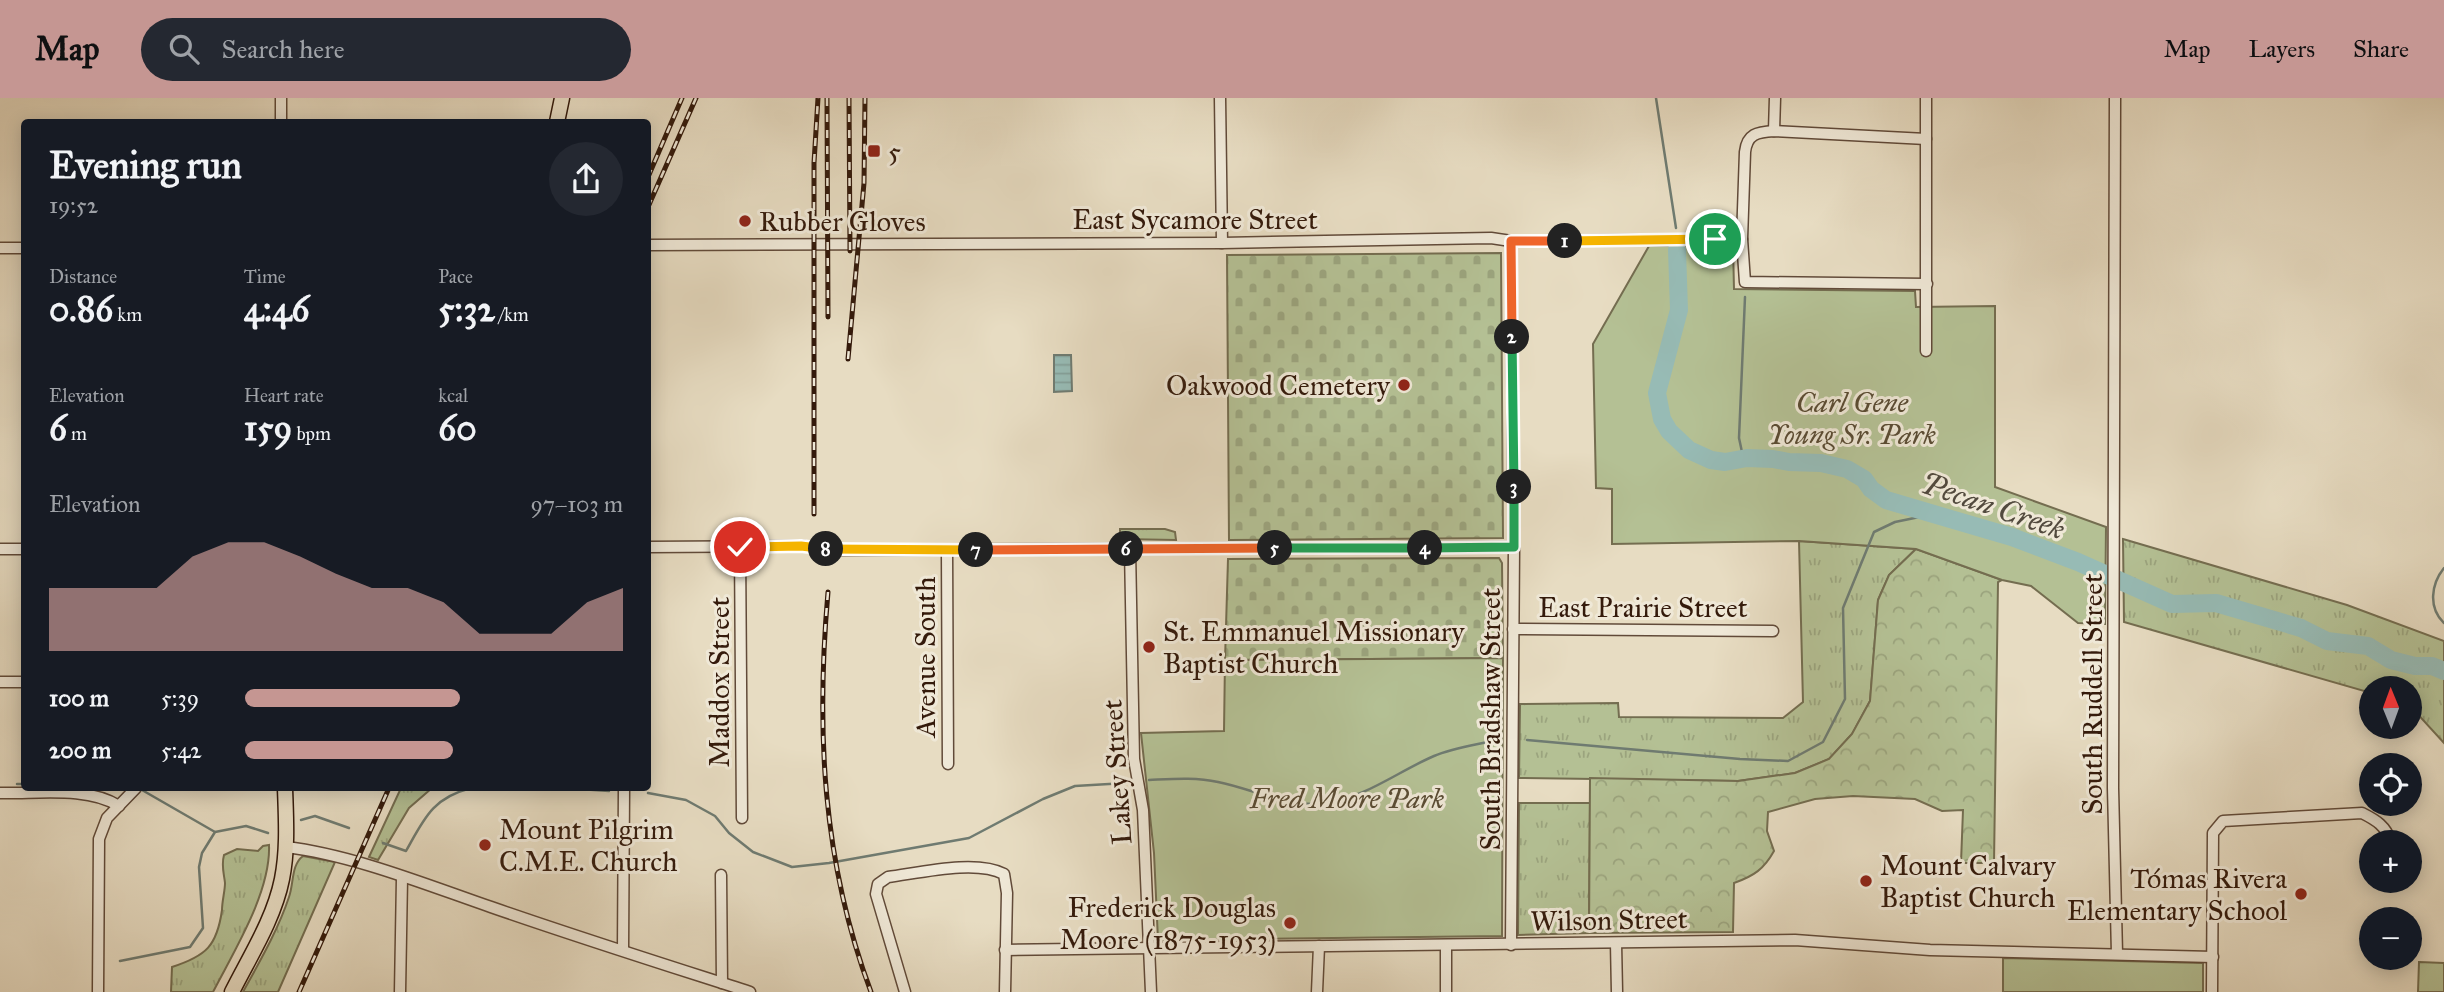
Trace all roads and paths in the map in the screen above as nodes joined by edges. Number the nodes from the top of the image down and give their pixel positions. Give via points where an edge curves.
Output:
1 (281, 98) edge
2 (562, 98) edge
3 (1220, 98) edge
4 (1775, 98) edge
5 (1926, 98) edge
6 (2115, 98) edge
7 (281, 119) edge
8 (558, 119) edge
9 (1774, 131) junction
10 (1926, 139) junction
11 (1742, 239) junction
12 (1511, 241) junction
13 (1222, 243) junction
14 (651, 245) edge
15 (0, 248) edge
16 (21, 248) edge
17 (1927, 284) junction
18 (1926, 351) dead end
19 (651, 547) edge
20 (740, 547) junction
21 (1514, 547) junction
22 (21, 549) edge
23 (1130, 549) junction
24 (0, 550) edge
25 (947, 550) junction
26 (1513, 629) junction
27 (1773, 631) dead end
28 (0, 682) edge
29 (21, 682) edge
30 (948, 764) dead end
31 (133, 791) edge
32 (285, 791) edge
33 (624, 791) edge
34 (0, 793) edge
35 (119, 806) junction
36 (743, 818) dead end
37 (2386, 830) edge
38 (286, 847) junction
39 (721, 875) dead end
40 (402, 878) junction
41 (1616, 943) junction
42 (1511, 945) junction
43 (1319, 946) junction
44 (1446, 946) junction
45 (1149, 948) junction
46 (622, 950) junction
47 (1005, 950) junction
48 (2117, 954) junction
49 (2213, 957) junction
50 (723, 983) junction
51 (98, 992) edge
52 (232, 992) edge
53 (400, 992) edge
54 (750, 992) edge
55 (905, 992) edge
56 (1006, 992) edge
57 (1151, 992) edge
58 (1317, 992) edge
59 (1446, 992) edge
60 (1617, 992) edge
61 (2212, 992) edge

1 - 7 street
2 - 8 main road
3 - 13 street
4 - 9 street
5 - 10 street
6 - 48 street, South Ruddell Street via 2113,788
9 - 10 street
9 - 11 street via 1751,135 1746,144
10 - 17 street
11 - 12 street, East Sycamore Street
11 - 17 street via 1745,282
12 - 13 street, East Sycamore Street
12 - 21 street, South Bradshaw Street
13 - 14 street, East Sycamore Street
15 - 16 street
17 - 18 street
19 - 20 street
20 - 25 street
20 - 36 street, Maddox Street
21 - 23 street
21 - 26 street, South Bradshaw Street
22 - 24 street
23 - 25 street
23 - 45 street, Lakey Street via 1134,759 1143,810
25 - 30 street, Avenue South
26 - 27 street, East Prairie Street
26 - 42 street, South Bradshaw Street
28 - 29 street
31 - 35 street
32 - 38 main road
33 - 46 street
34 - 35 street via 90,794
35 - 51 street via 107,818 99,839
37 - 49 street via 2362,813 2223,821 2213,833
38 - 40 street
38 - 52 main road via 272,911
39 - 50 street
40 - 46 street
40 - 53 street
41 - 42 street, Wilson Street
41 - 48 street, Wilson Street via 1795,940 1930,950
41 - 60 street
42 - 44 street, Wilson Street
43 - 44 street, Wilson Street
43 - 45 street, Wilson Street
43 - 58 street
44 - 59 street
45 - 47 street, Wilson Street
45 - 57 street, Lakey Street
46 - 50 street
47 - 55 street via 1004,874 995,869 944,870 888,877 878,884 876,894
47 - 56 street
48 - 49 street, Wilson Street
49 - 61 street
50 - 54 street

